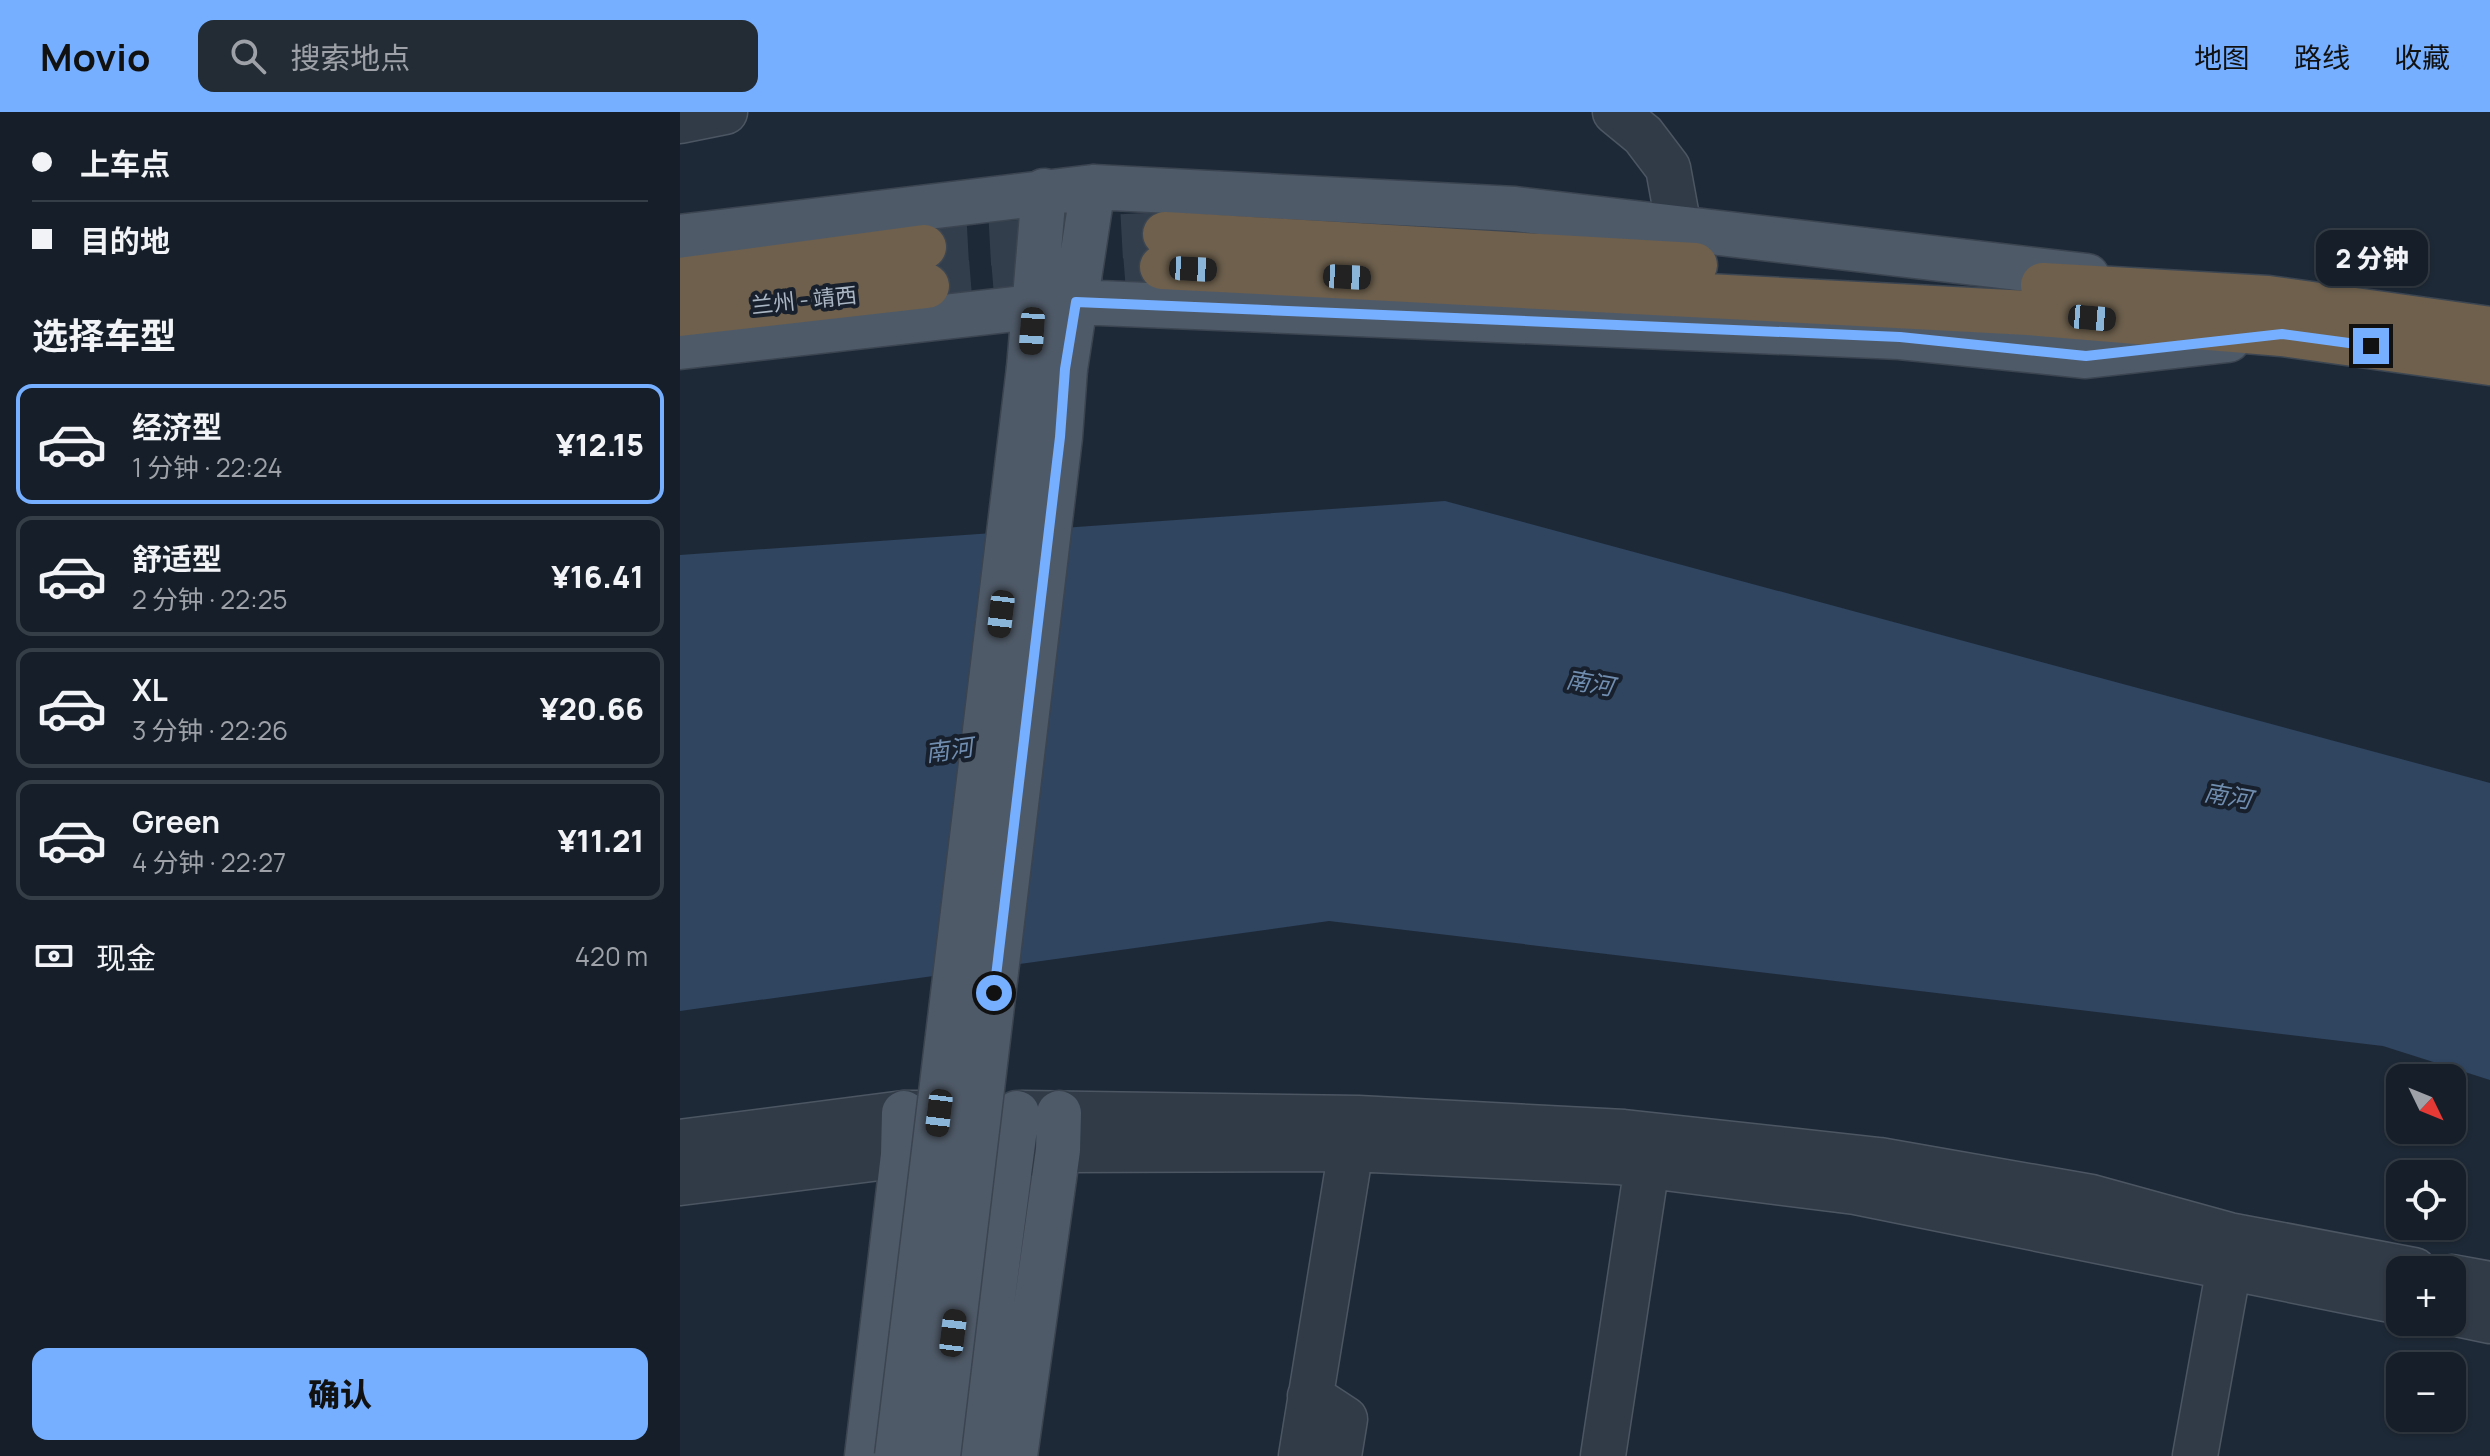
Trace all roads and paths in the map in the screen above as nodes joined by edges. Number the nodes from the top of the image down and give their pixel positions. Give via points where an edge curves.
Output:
1 (725, 112) edge
2 (1615, 112) edge
3 (680, 121) edge
4 (1093, 187) junction
5 (1044, 191) junction
6 (1679, 228) junction
7 (680, 237) edge
8 (1163, 250) tunnel mouth
9 (680, 280) edge
10 (1055, 303) junction
11 (680, 314) edge
12 (2275, 316) junction
13 (2490, 329) edge
14 (680, 347) edge
15 (2490, 363) edge
16 (1047, 368) junction
17 (904, 1113) junction
18 (1017, 1113) junction
19 (1058, 1132) junction
20 (680, 1142) edge
21 (1351, 1149) junction
22 (903, 1155) junction
23 (1011, 1156) junction
24 (1647, 1166) junction
25 (680, 1183) edge
26 (2229, 1251) junction
27 (2386, 1267) edge
28 (2466, 1280) edge
29 (2490, 1284) edge
30 (2386, 1298) edge
31 (2466, 1316) edge
32 (2490, 1321) edge
33 (1310, 1396) junction
34 (867, 1456) edge
35 (897, 1456) edge
36 (938, 1456) edge
37 (972, 1456) edge
38 (1015, 1456) edge
39 (1301, 1456) edge
40 (1339, 1456) edge
41 (1603, 1456) edge
42 (2195, 1456) edge

1 - 3 street
2 - 6 street via 1643,135 1668,168
4 - 5 main road
4 - 6 main road via 1515,209
4 - 10 main road
5 - 7 main road
5 - 10 main road
6 - 12 main road
8 - 12 highway
9 - 11 highway, 兰州 - 靖西 via 925,267
10 - 12 main road via 1900,337 2086,356
10 - 14 main road
10 - 16 main road
12 - 13 highway
12 - 15 highway
16 - 35 main road, bridge
16 - 36 main road, bridge via 1060,437
17 - 18 street
17 - 20 street
17 - 22 main road
18 - 19 street
18 - 23 main road
19 - 21 street
19 - 23 street
19 - 26 street via 1358,1118 1624,1132 1879,1160 2091,1197
19 - 38 main road
21 - 24 street
21 - 33 street
22 - 23 street
22 - 25 street
22 - 34 main road
23 - 37 main road
24 - 26 street via 1855,1192
24 - 41 street
26 - 27 street
26 - 30 street
26 - 42 street
28 - 29 street
31 - 32 street
33 - 39 street
33 - 40 street via 1345,1419

